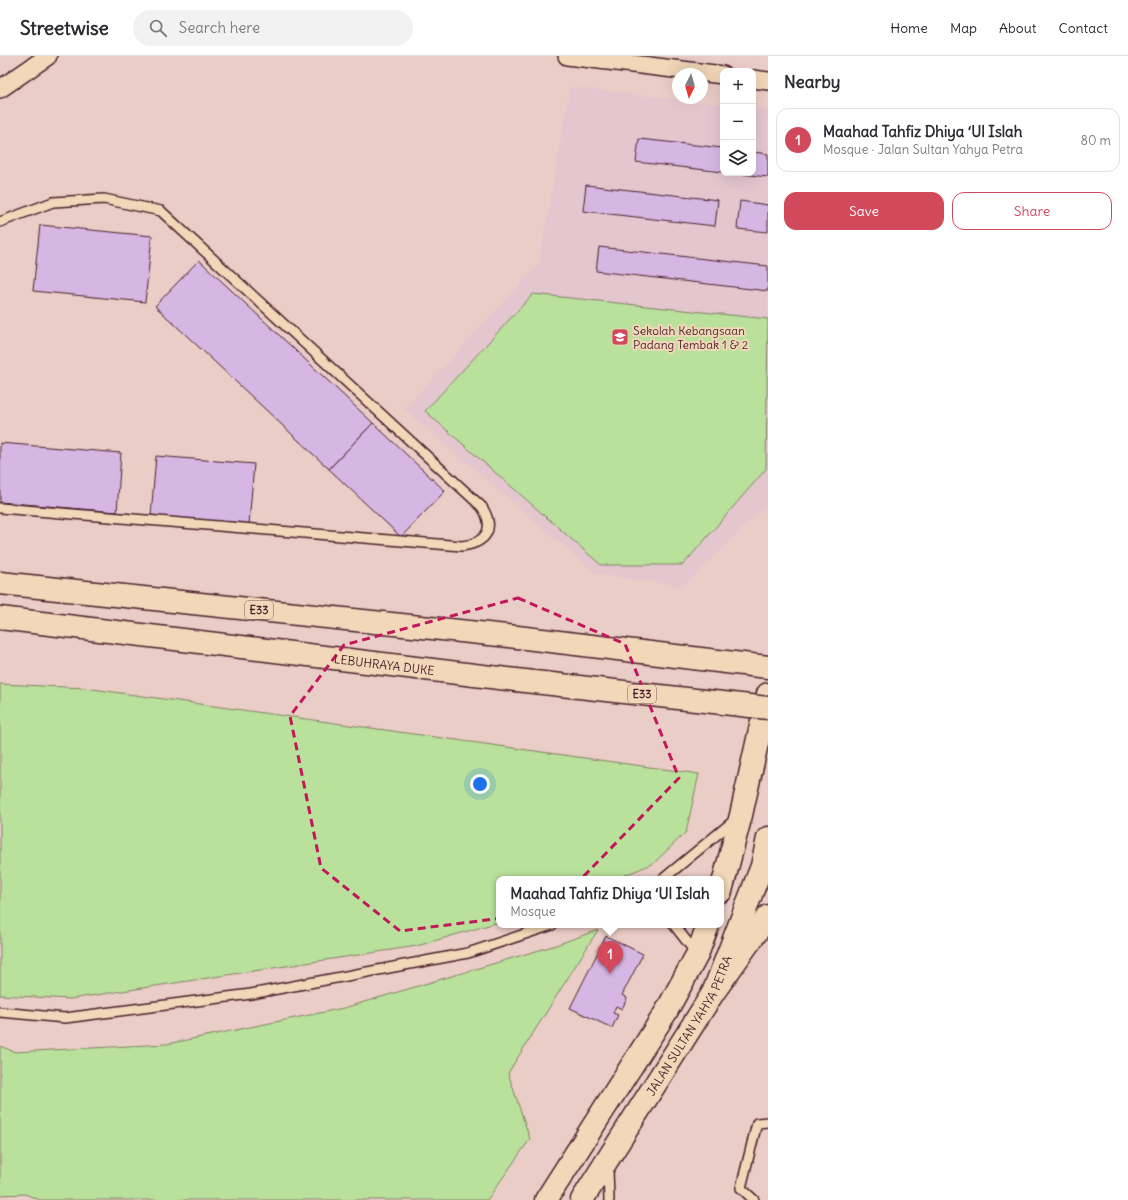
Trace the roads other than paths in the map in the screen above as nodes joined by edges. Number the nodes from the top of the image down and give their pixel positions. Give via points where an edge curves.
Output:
1 (48, 56) edge
2 (567, 56) edge
3 (720, 76) edge
4 (756, 79) edge
5 (768, 81) edge
6 (0, 89) edge
7 (0, 222) edge
8 (0, 508) edge
9 (0, 583) edge
10 (0, 618) edge
11 (768, 668) edge
12 (768, 694) edge
13 (768, 708) edge
14 (741, 815) junction
15 (768, 838) edge
16 (667, 876) edge
17 (724, 880) edge
18 (768, 916) edge
19 (543, 928) edge
20 (676, 928) edge
21 (707, 928) edge
22 (696, 955) junction
23 (713, 993) junction
24 (0, 1012) edge
25 (768, 1122) edge
26 (608, 1159) junction
27 (546, 1200) edge
28 (582, 1200) edge
29 (609, 1200) edge
30 (754, 1200) edge

1 - 6 street
2 - 3 street
4 - 5 street
7 - 8 lane via 53,202 104,199 161,211 482,507 488,515 489,529 483,539 474,545 462,546
9 - 11 main road, E33 via 517,637
10 - 13 main road, LEBUHRAYA DUKE / E33, bridge
12 - 14 main road
14 - 16 lane
14 - 17 main road
15 - 23 main road, JALAN SULTAN YAHYA PETRA via 762,866
18 - 23 main road
19 - 24 lane via 468,953 251,994 65,1018
20 - 22 lane
21 - 22 main road
22 - 27 main road via 666,1012
23 - 26 main road, JALAN SULTAN YAHYA PETRA
25 - 30 lane via 757,1123 741,1188
26 - 28 main road, JALAN SULTAN YAHYA PETRA
26 - 29 lane

